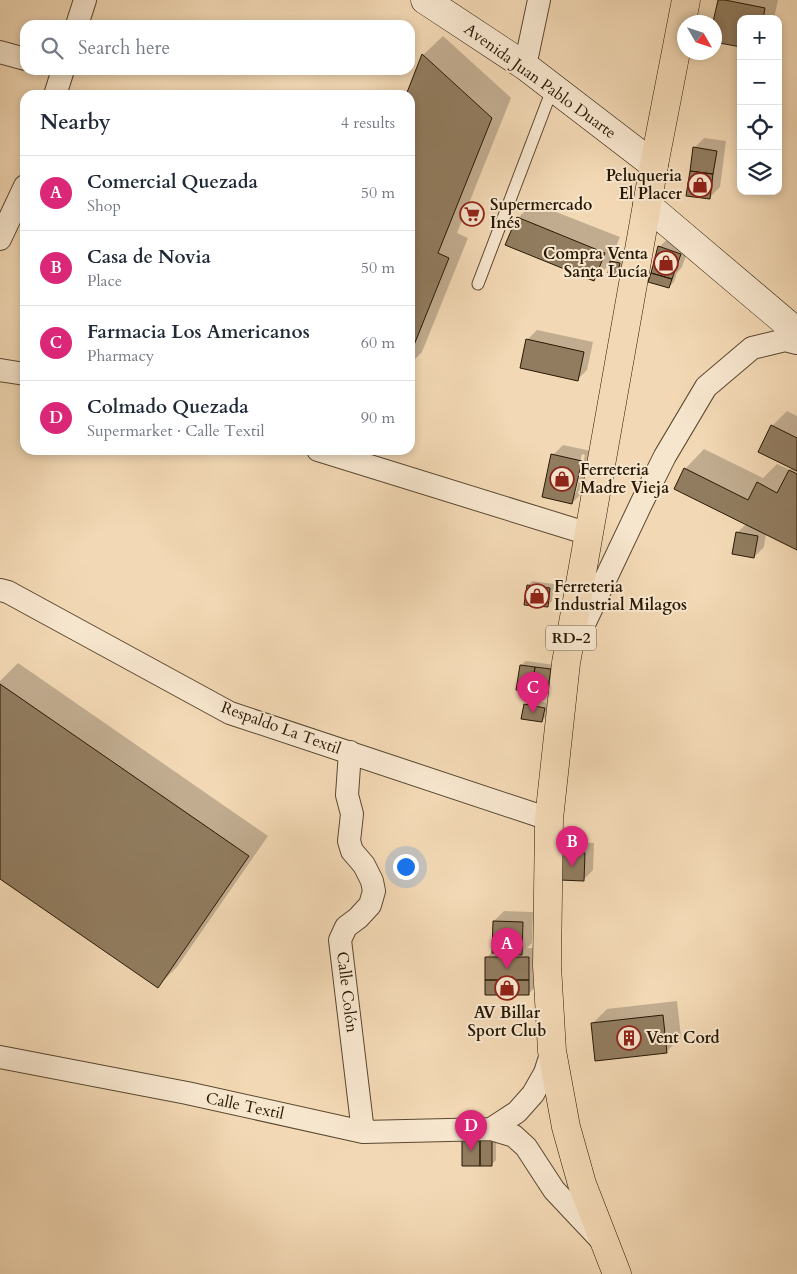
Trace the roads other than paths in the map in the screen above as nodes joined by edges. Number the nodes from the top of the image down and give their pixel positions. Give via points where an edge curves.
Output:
1 (85, 0) edge
2 (425, 0) edge
3 (539, 0) edge
4 (686, 0) edge
5 (79, 20) edge
6 (0, 52) edge
7 (20, 58) edge
8 (525, 66) junction
9 (61, 75) edge
10 (553, 87) junction
11 (57, 90) edge
12 (654, 165) junction
13 (20, 198) edge
14 (648, 205) junction
15 (0, 239) edge
16 (478, 284) dead end
17 (797, 332) edge
18 (797, 343) edge
19 (0, 370) edge
20 (20, 373) edge
21 (334, 455) edge
22 (589, 534) junction
23 (0, 590) edge
24 (566, 663) junction
25 (350, 752) junction
26 (549, 819) junction
27 (552, 1051) junction
28 (0, 1058) edge
29 (491, 1129) junction
30 (363, 1132) junction
31 (604, 1244) junction
32 (616, 1274) edge

1 - 5 street
2 - 8 main road, Avenida Juan Pablo Duarte
3 - 8 street
4 - 12 main road, RD-2
6 - 7 street
8 - 10 main road, Avenida Juan Pablo Duarte
9 - 11 street
10 - 12 main road, Avenida Juan Pablo Duarte
10 - 16 lane
12 - 14 main road, RD-2
13 - 15 street
14 - 17 main road
14 - 22 main road, RD-2
18 - 24 street via 784,340 752,348 706,387 665,456
19 - 20 street
21 - 22 street
22 - 24 main road, RD-2
23 - 25 street, Respaldo La Textil via 230,712
24 - 26 main road, RD-2
25 - 26 street, Respaldo La Textil
25 - 30 street, Calle Colón via 347,795 352,814 349,842 364,865 374,891 370,905 346,927 340,940
26 - 27 main road, RD-2 via 547,966
27 - 29 street via 533,1094 517,1112
27 - 31 main road, RD-2 via 566,1127
28 - 30 street, Calle Textil via 187,1093
29 - 30 street, Calle Textil
29 - 31 street, Calle Textil via 514,1136 526,1147 554,1190
31 - 32 main road, RD-2

